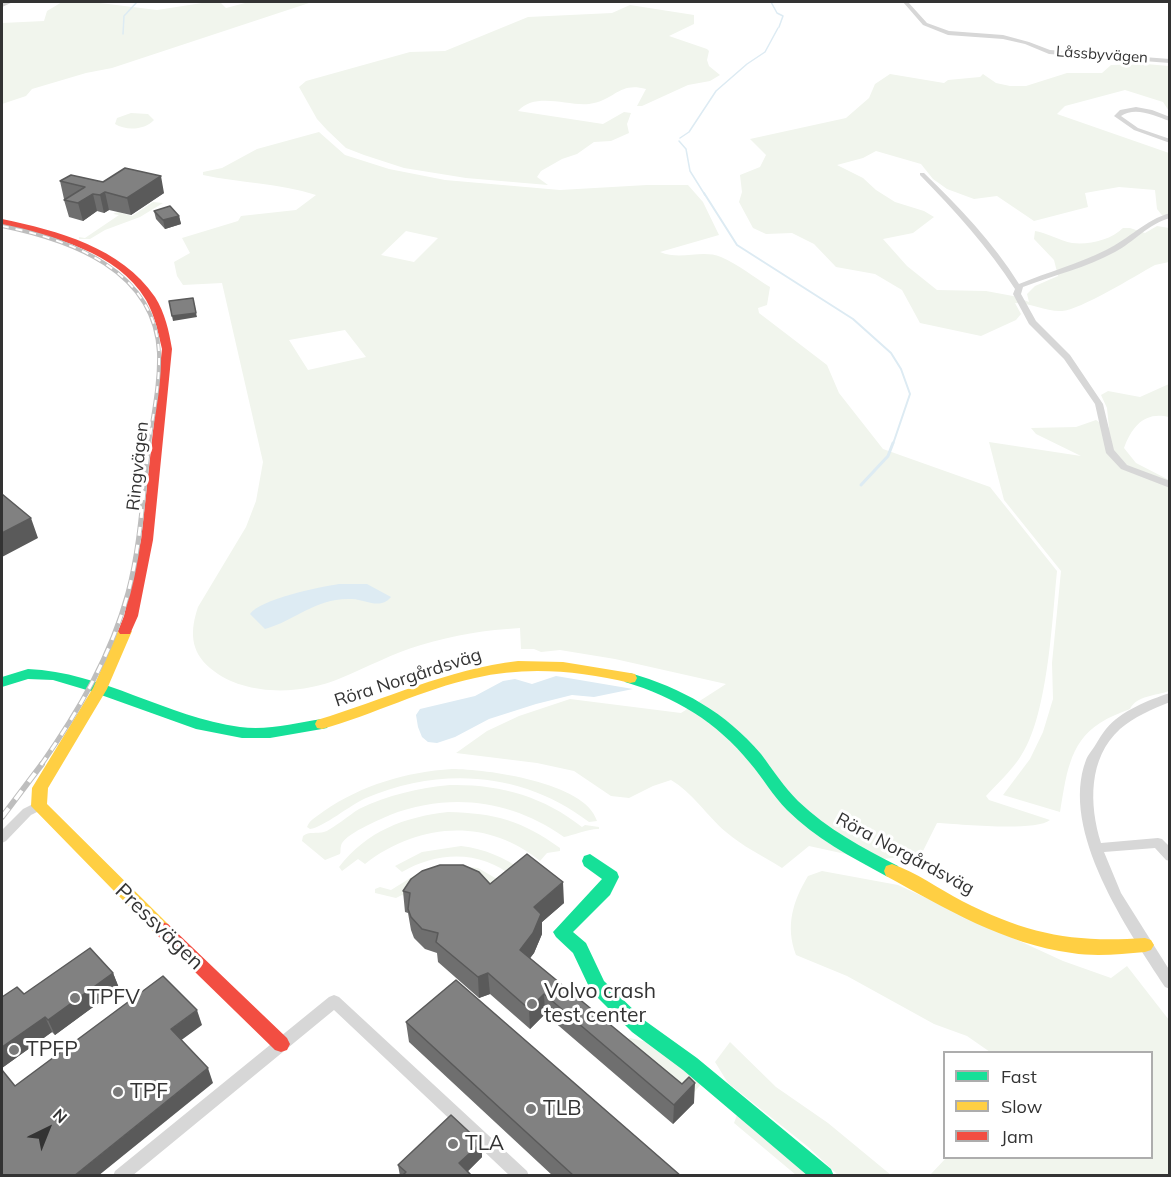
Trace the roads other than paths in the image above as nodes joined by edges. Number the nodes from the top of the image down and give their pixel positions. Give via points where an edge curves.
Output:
1 (10, 2) edge
2 (905, 2) edge
3 (2, 5) edge
4 (1170, 61) edge
5 (1170, 119) edge
6 (1170, 141) edge
7 (922, 174) dead end
8 (1170, 215) edge
9 (2, 222) edge
10 (1018, 288) junction
11 (1170, 485) edge
12 (2, 682) edge
13 (1170, 698) edge
14 (39, 806) junction
15 (2, 838) edge
16 (1164, 843) edge
17 (1097, 848) junction
18 (1170, 856) edge
19 (590, 861) dead end
20 (1145, 945) junction
21 (1170, 982) edge
22 (281, 1044) junction
23 (120, 1176) edge
24 (522, 1176) edge
25 (824, 1176) edge

1 - 3 street
2 - 4 street, Låssbyvägen via 925,24 948,33 1003,37 1049,52
5 - 6 street via 1135,109 1117,116 1136,129
7 - 10 street via 957,209
8 - 10 street via 1153,221 1107,253
9 - 14 street, Ringvägen via 76,242 121,267 140,284 155,306 167,349 147,540 136,600 120,648 100,689 40,788
10 - 11 street via 1024,312 1067,357 1099,404 1109,451 1124,467
12 - 20 street, Röra Norgårdsväg via 35,673 71,680 203,725 260,734 323,724 456,677 504,667 562,666 645,681 691,699 719,718 798,811 851,849 1016,932 1065,945
13 - 17 street via 1120,723 1096,754 1086,798
14 - 15 street via 27,812
14 - 22 street, Pressvägen
16 - 17 street
16 - 18 street
17 - 20 street via 1117,899
19 - 25 street via 611,877 604,891 562,932 580,948 597,986 638,1026 690,1064
20 - 21 street
22 - 23 street
22 - 24 street via 334,1001

